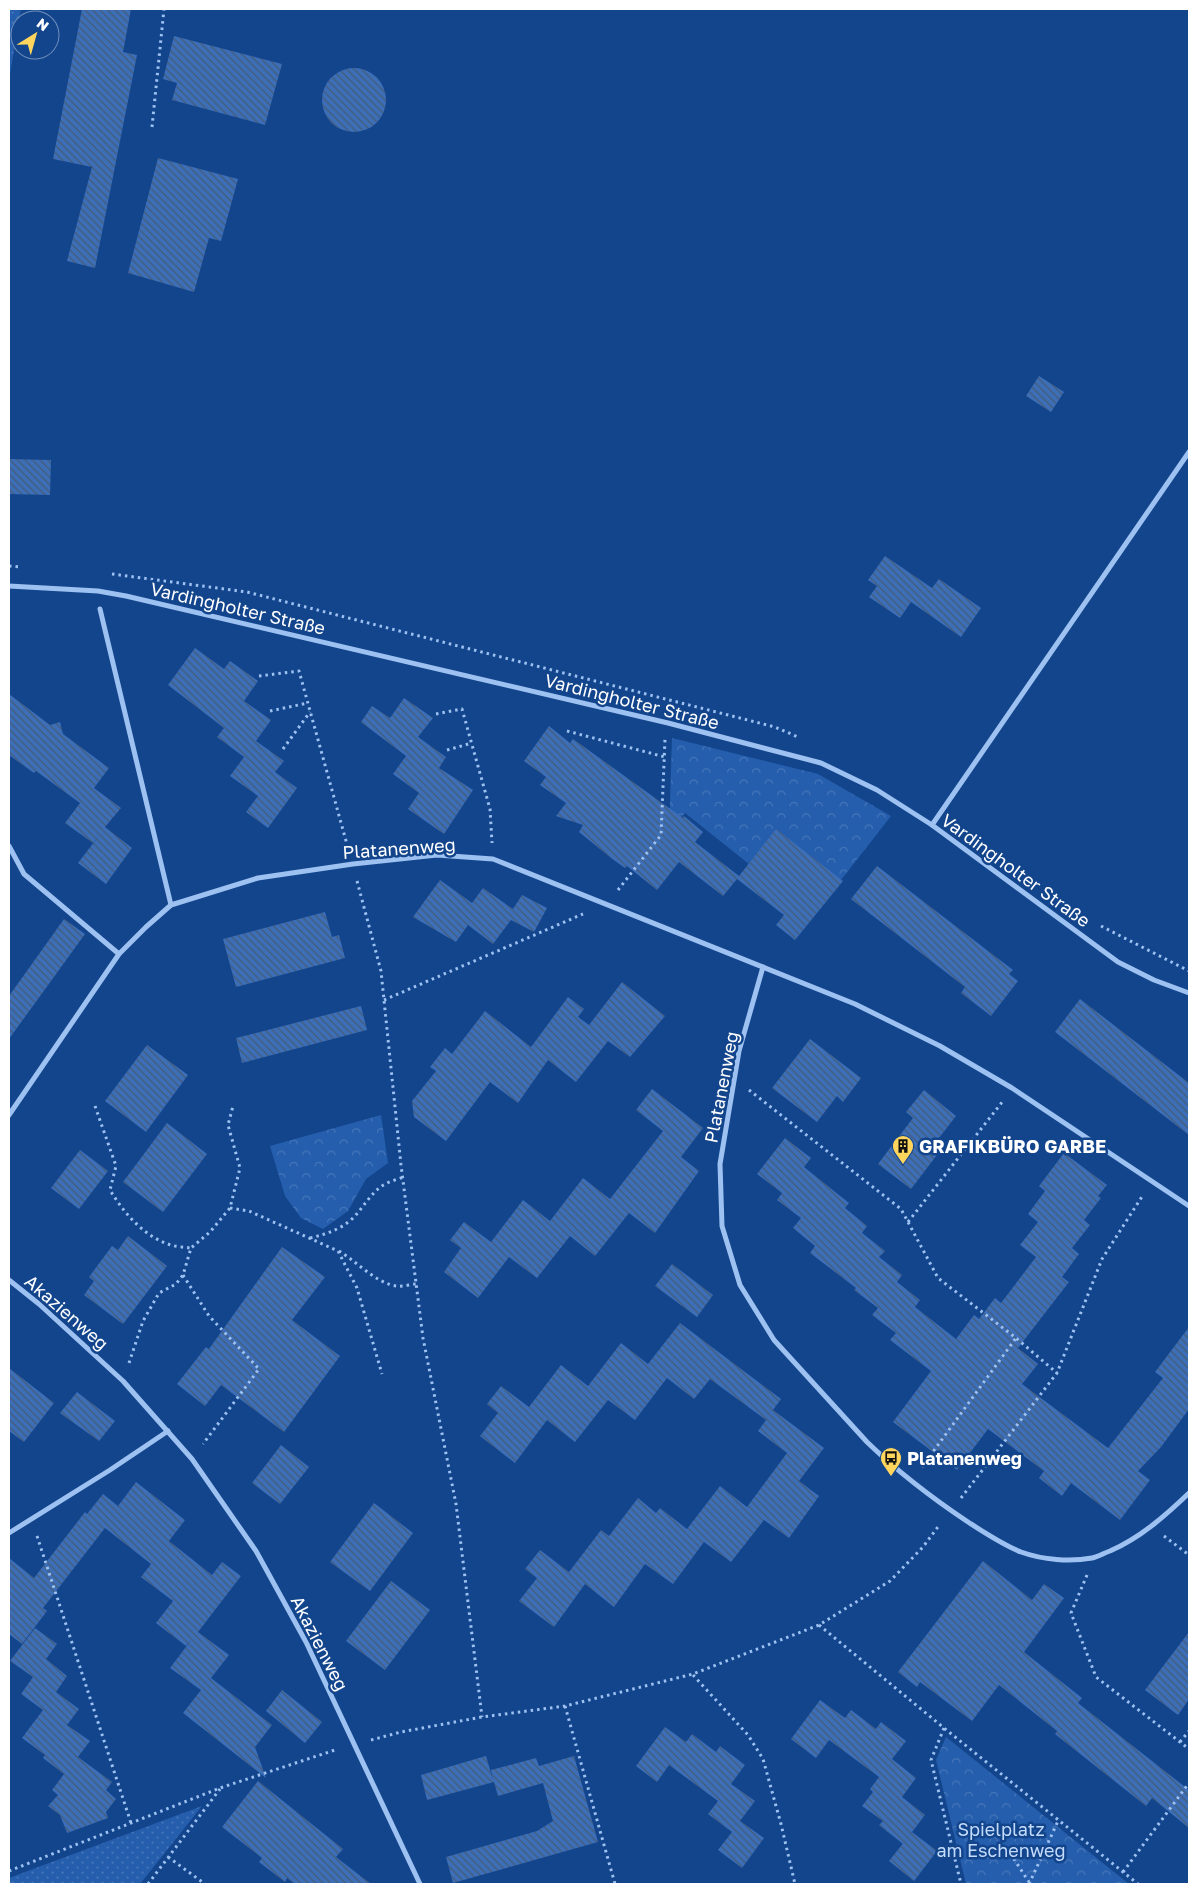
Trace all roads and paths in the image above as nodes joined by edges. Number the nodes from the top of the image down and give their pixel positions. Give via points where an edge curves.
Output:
1 (164, 9) edge
2 (152, 127) dead end
3 (1189, 452) edge
4 (9, 586) edge
5 (100, 609) dead end
6 (259, 676) dead end
7 (308, 703) junction
8 (270, 711) dead end
9 (310, 712) junction
10 (436, 714) dead end
11 (668, 723) junction
12 (567, 731) dead end
13 (472, 743) junction
14 (283, 749) dead end
15 (447, 750) dead end
16 (665, 757) junction
17 (932, 825) junction
18 (9, 846) edge
19 (493, 859) junction
20 (352, 864) junction
21 (607, 904) junction
22 (171, 905) junction
23 (120, 954) junction
24 (763, 967) junction
25 (1189, 993) edge
26 (384, 1000) junction
27 (735, 1079) junction
28 (1012, 1088) junction
29 (95, 1106) dead end
30 (233, 1106) dead end
31 (9, 1115) edge
32 (404, 1177) junction
33 (1153, 1180) junction
34 (1189, 1206) edge
35 (230, 1208) junction
36 (908, 1222) junction
37 (309, 1238) junction
38 (190, 1248) junction
39 (338, 1251) junction
40 (183, 1275) junction
41 (9, 1280) edge
42 (417, 1284) junction
43 (1016, 1338) junction
44 (382, 1374) dead end
45 (1057, 1374) junction
46 (123, 1381) junction
47 (168, 1431) junction
48 (192, 1459) junction
49 (911, 1481) junction
50 (1189, 1493) edge
51 (951, 1510) junction
52 (32, 1519) junction
53 (1152, 1526) junction
54 (9, 1533) edge
55 (1189, 1555) edge
56 (1094, 1558) junction
57 (819, 1624) junction
58 (692, 1674) junction
59 (565, 1706) junction
60 (482, 1717) junction
61 (944, 1728) junction
62 (1189, 1731) edge
63 (1180, 1742) junction
64 (354, 1744) junction
65 (1189, 1748) edge
66 (1189, 1783) edge
67 (220, 1788) junction
68 (1059, 1819) junction
69 (132, 1823) junction
70 (988, 1857) dead end
71 (168, 1858) junction
72 (9, 1871) edge
73 (1123, 1872) junction
74 (1029, 1883) edge
75 (148, 1884) edge
76 (205, 1884) edge
77 (420, 1884) edge
78 (615, 1884) edge
79 (795, 1884) edge
80 (961, 1884) edge
81 (1138, 1884) edge

1 - 2 path
3 - 17 street
4 - 11 street, Vardingholter Straße via 98,591 126,596
5 - 22 street
6 - 7 path via 299,672
7 - 8 path
7 - 9 path
9 - 14 path
9 - 20 path
10 - 13 path via 462,709
11 - 16 path
11 - 17 street, Vardingholter Straße via 821,763 877,790
12 - 16 path
13 - 15 path
13 - 19 path via 490,809
16 - 21 path via 661,835
17 - 25 street, Vardingholter Straße via 1118,962
18 - 23 street via 24,874
19 - 20 street, Platanenweg via 437,855
19 - 21 street, Platanenweg
20 - 22 street, Platanenweg via 258,878
20 - 26 path via 381,971
21 - 24 street, Platanenweg
21 - 26 path
22 - 23 street, Platanenweg
23 - 31 street, Platanenweg
24 - 27 street, Platanenweg via 739,1051
24 - 28 street, Platanenweg via 855,1004 940,1046
26 - 32 path
27 - 36 path via 901,1209
27 - 49 street, Platanenweg via 720,1164 722,1226 740,1285 774,1340 866,1442
28 - 33 street, Platanenweg
28 - 36 path
29 - 38 path via 116,1166 110,1190 124,1213 146,1232 170,1245
30 - 35 path via 228,1125 240,1168
32 - 37 path via 386,1183 340,1228
32 - 42 path
33 - 34 street, Platanenweg
33 - 45 path via 1102,1260
35 - 37 path via 250,1211
35 - 38 path via 210,1232
36 - 43 path via 938,1278
37 - 39 path
38 - 40 path
39 - 42 path via 376,1278 396,1286
39 - 44 path via 357,1288
40 - 46 path via 176,1284 159,1293 143,1321
40 - 48 path via 209,1316 259,1369
41 - 46 street, Akazienweg
42 - 60 path via 423,1338 456,1504
43 - 45 path
43 - 49 path
45 - 51 path
46 - 47 street, Akazienweg
47 - 48 street, Akazienweg
47 - 52 street
48 - 64 street, Akazienweg via 256,1551 306,1642
49 - 51 street, Platanenweg
50 - 53 street, Platanenweg
51 - 56 street, Platanenweg via 1020,1552 1055,1560
51 - 57 path via 924,1547 890,1581
52 - 54 street
52 - 69 path
53 - 55 path
53 - 56 street, Platanenweg via 1125,1544
56 - 63 path via 1072,1613 1096,1677
57 - 58 path
57 - 61 path
58 - 59 path
58 - 79 path via 748,1735 763,1760
59 - 60 path
59 - 78 path
60 - 64 path
61 - 68 path
61 - 80 path via 931,1760
62 - 63 path
63 - 65 path
64 - 67 path
64 - 77 street, Akazienweg
66 - 73 path
67 - 69 path
67 - 71 path
68 - 73 path
68 - 74 path
69 - 72 path
70 - 74 path via 1008,1850
71 - 75 path
71 - 76 path
73 - 81 path

